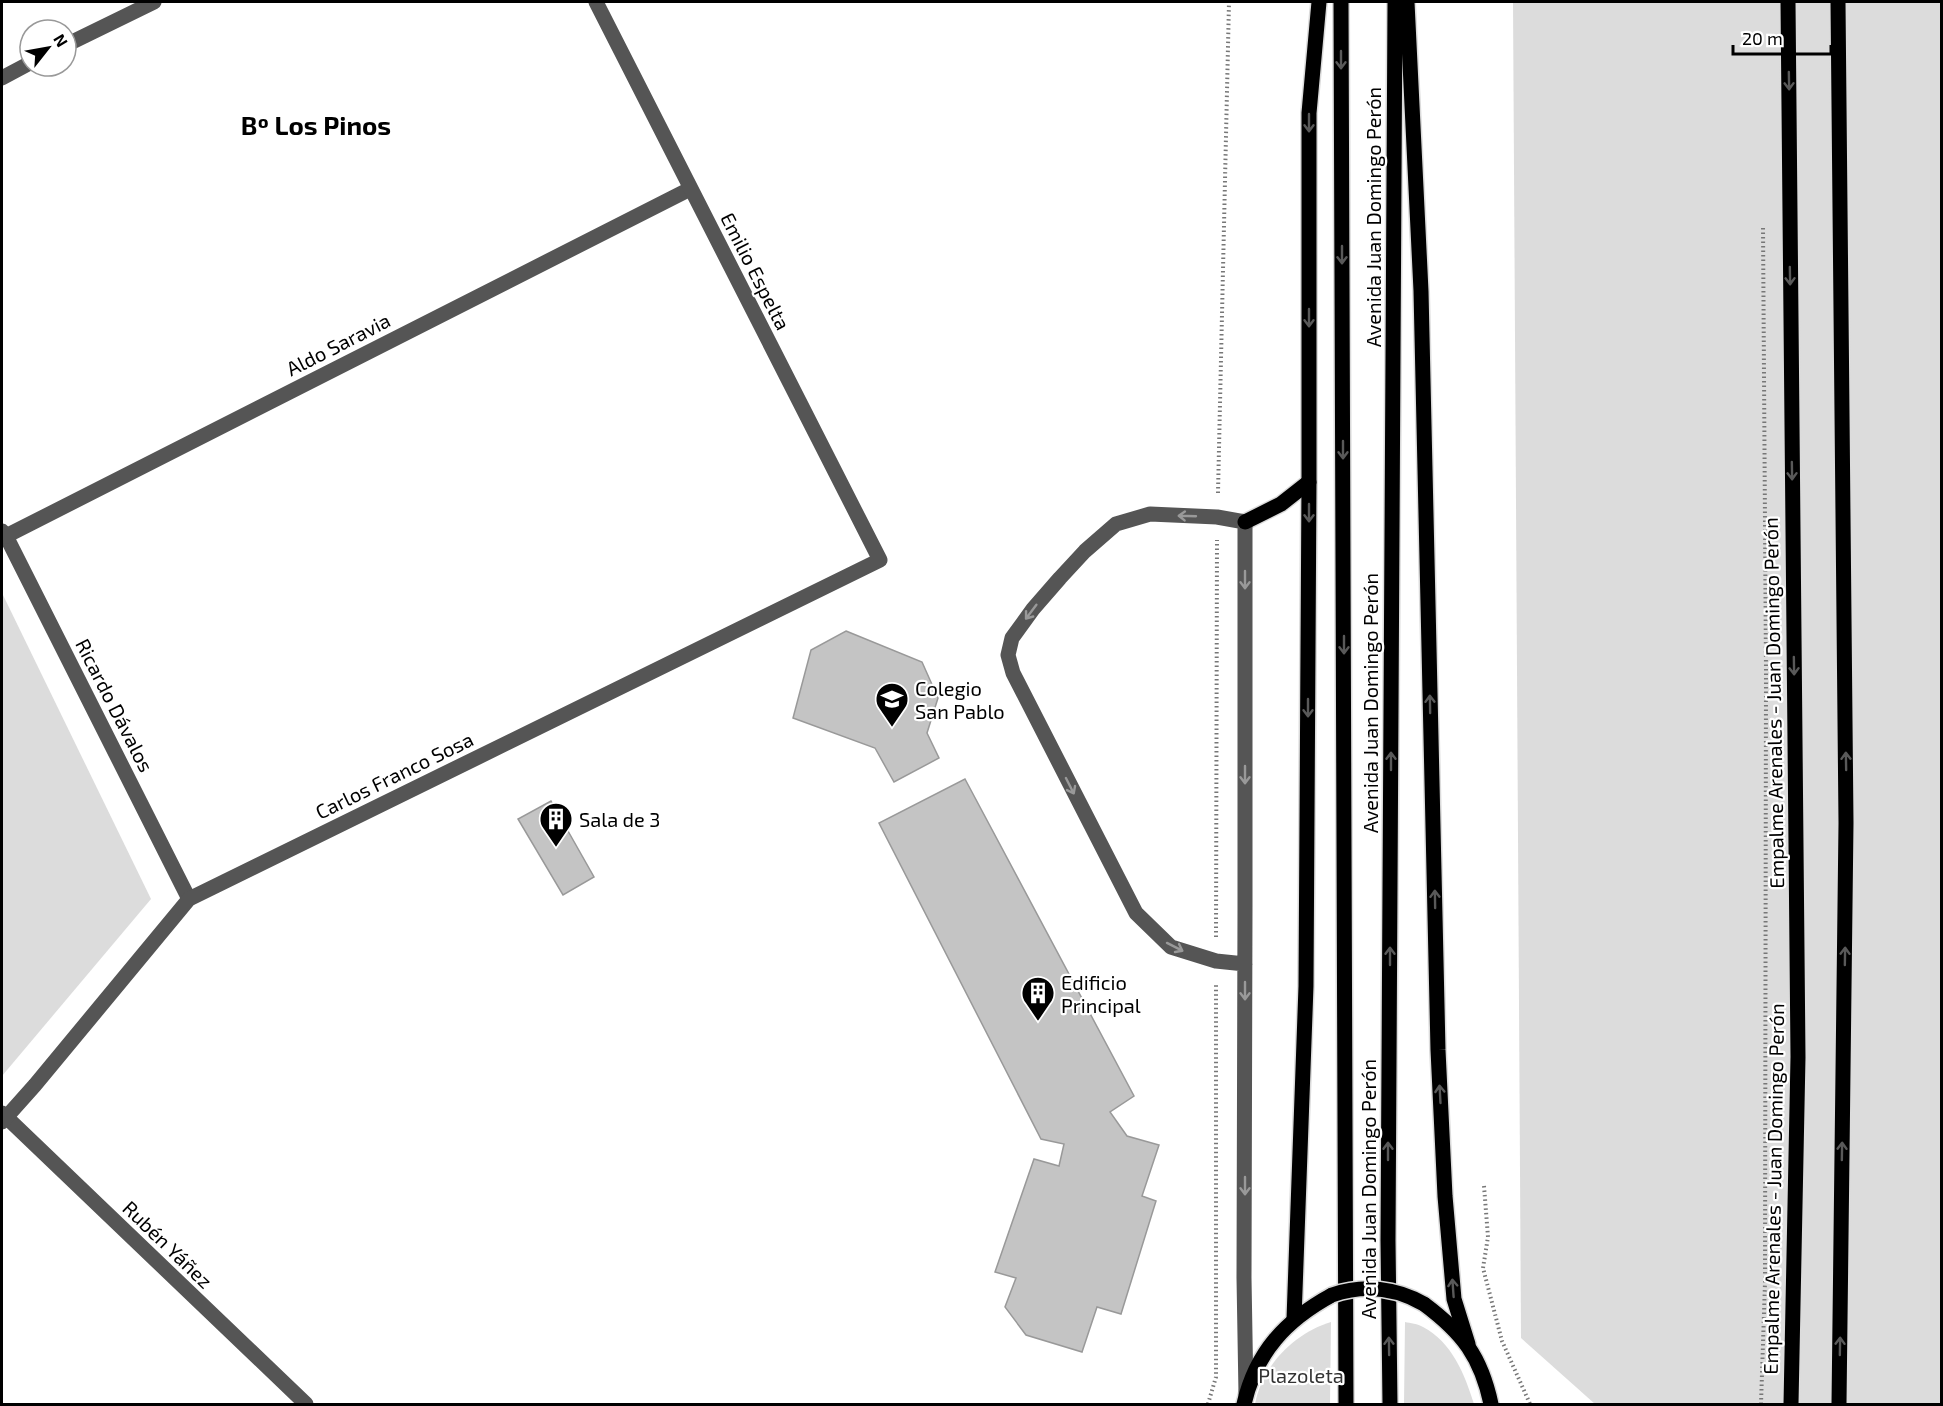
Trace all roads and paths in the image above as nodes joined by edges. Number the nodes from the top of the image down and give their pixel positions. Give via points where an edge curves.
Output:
1 (154, 2) edge
2 (596, 2) edge
3 (1319, 2) edge
4 (1341, 2) edge
5 (1395, 2) edge
6 (1407, 2) edge
7 (1788, 2) edge
8 (1838, 2) edge
9 (78, 39) edge
10 (18, 69) edge
11 (2, 78) edge
12 (690, 189) junction
13 (1763, 217) dead end
14 (1309, 482) junction
15 (1245, 522) junction
16 (4, 533) edge
17 (880, 560) joint
18 (189, 899) junction
19 (1245, 964) junction
20 (3, 1118) edge
21 (1484, 1186) dead end
22 (1294, 1319) junction
23 (1468, 1344) junction
24 (1245, 1399) edge
25 (306, 1404) edge
26 (1346, 1404) edge
27 (1390, 1404) edge
28 (1491, 1404) edge
29 (1530, 1404) edge
30 (1761, 1404) edge
31 (1791, 1404) edge
32 (1839, 1404) edge

1 - 9 street
2 - 12 street, Emilio Espelta
3 -> 14 main road via 1309,113
4 -> 26 main road, Avenida Juan Domingo Perón
27 -> 5 main road, Avenida Juan Domingo Perón
23 -> 6 main road via 1454,1299 1438,1050 1421,291
7 -> 31 main road, Empalme Arenales - Juan Domingo Perón via 1798,1045
32 -> 8 main road via 1846,823
10 - 11 street
12 - 16 street, Aldo Saravia
12 - 17 street, Emilio Espelta
13 - 30 path via 1765,1283
14 - 15 main road via 1281,504
14 -> 22 main road via 1306,986
15 -> 19 street
15 -> 19 street via 1150,514 1116,524 1085,551 1033,609 1012,638 1008,655 1013,673 1136,913 1171,947 1216,961
16 - 18 street, Ricardo Dávalos
17 - 18 street, Carlos Franco Sosa
18 - 20 street, Carlos Franco Sosa
19 -> 24 street
20 - 25 street, Rubén Yáñez
21 - 29 path via 1488,1237 1483,1268 1502,1341
22 - 23 main road, bridge via 1347,1290 1379,1289 1424,1304
22 - 24 main road via 1267,1351
23 - 28 main road

